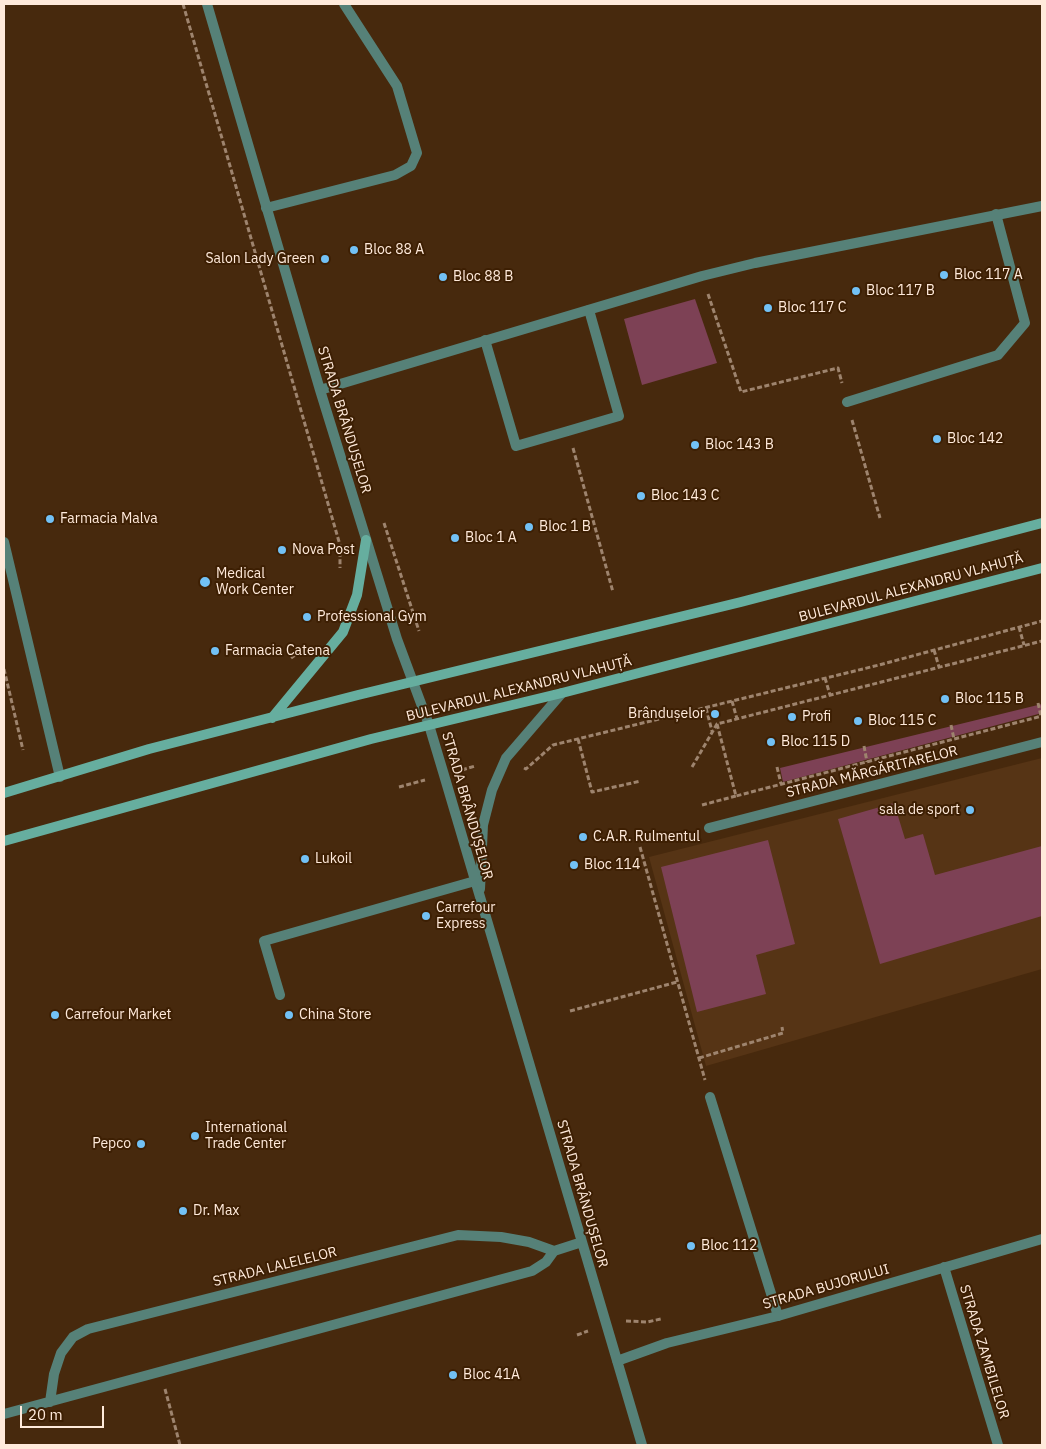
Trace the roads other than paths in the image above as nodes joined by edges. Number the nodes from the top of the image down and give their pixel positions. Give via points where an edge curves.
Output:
1 (207, 4) edge
2 (344, 4) edge
3 (1042, 206) edge
4 (266, 208) junction
5 (996, 214) junction
6 (589, 310) junction
7 (485, 340) junction
8 (320, 390) junction
9 (847, 402) road end
10 (1042, 524) edge
11 (366, 540) junction
12 (4, 542) edge
13 (1042, 568) edge
14 (412, 682) junction
15 (562, 693) junction
16 (272, 718) junction
17 (429, 725) junction
18 (1042, 742) edge
19 (60, 777) junction
20 (4, 793) edge
21 (708, 828) dead end
22 (4, 841) edge
23 (475, 881) junction
24 (480, 898) junction
25 (280, 995) dead end
26 (710, 1097) road end
27 (1042, 1239) edge
28 (582, 1242) junction
29 (554, 1251) junction
30 (944, 1267) junction
31 (778, 1316) junction
32 (617, 1362) junction
33 (50, 1402) junction
34 (4, 1414) edge
35 (642, 1445) edge
36 (998, 1445) edge

1 - 4 street, STRADA BRÂNDUȘELOR
2 - 4 street via 397,86 417,153 411,166 395,175
3 - 5 street
4 - 8 street, STRADA BRÂNDUȘELOR
5 - 6 street via 755,263
5 - 9 street via 1025,324 998,355
6 - 7 street
6 - 7 street via 619,416 568,431 516,446
7 - 8 street
8 - 11 street, STRADA BRÂNDUȘELOR
10 - 14 main road, BULEVARDUL ALEXANDRU VLAHUȚĂ
11 - 14 street, STRADA BRÂNDUȘELOR
11 - 16 main road via 358,595 343,632
12 - 19 street
13 - 15 main road, BULEVARDUL ALEXANDRU VLAHUȚĂ
14 - 16 main road, BULEVARDUL ALEXANDRU VLAHUȚĂ
14 - 17 street, STRADA BRÂNDUȘELOR
15 - 17 main road, BULEVARDUL ALEXANDRU VLAHUȚĂ
15 - 24 street via 506,758 492,790 483,825
16 - 19 main road, BULEVARDUL ALEXANDRU VLAHUȚĂ
17 - 22 main road, BULEVARDUL ALEXANDRU VLAHUȚĂ
17 - 23 street, STRADA BRÂNDUȘELOR
18 - 21 street, STRADA MĂRGĂRITARELOR
19 - 20 main road, BULEVARDUL ALEXANDRU VLAHUȚĂ
23 - 24 street, STRADA BRÂNDUȘELOR
23 - 25 street via 264,941
24 - 28 street, STRADA BRÂNDUȘELOR
26 - 31 street
27 - 30 street, STRADA BUJORULUI
28 - 29 street
28 - 32 street, STRADA BRÂNDUȘELOR
29 - 33 street via 546,1262 532,1271
29 - 33 street, STRADA LALELELOR via 501,1237 458,1235 88,1329 73,1338 61,1353
30 - 31 street, STRADA BUJORULUI
30 - 36 street, STRADA ZAMBILELOR
31 - 32 street, STRADA BUJORULUI via 667,1343
32 - 35 street, STRADA BRÂNDUȘELOR
33 - 34 street

